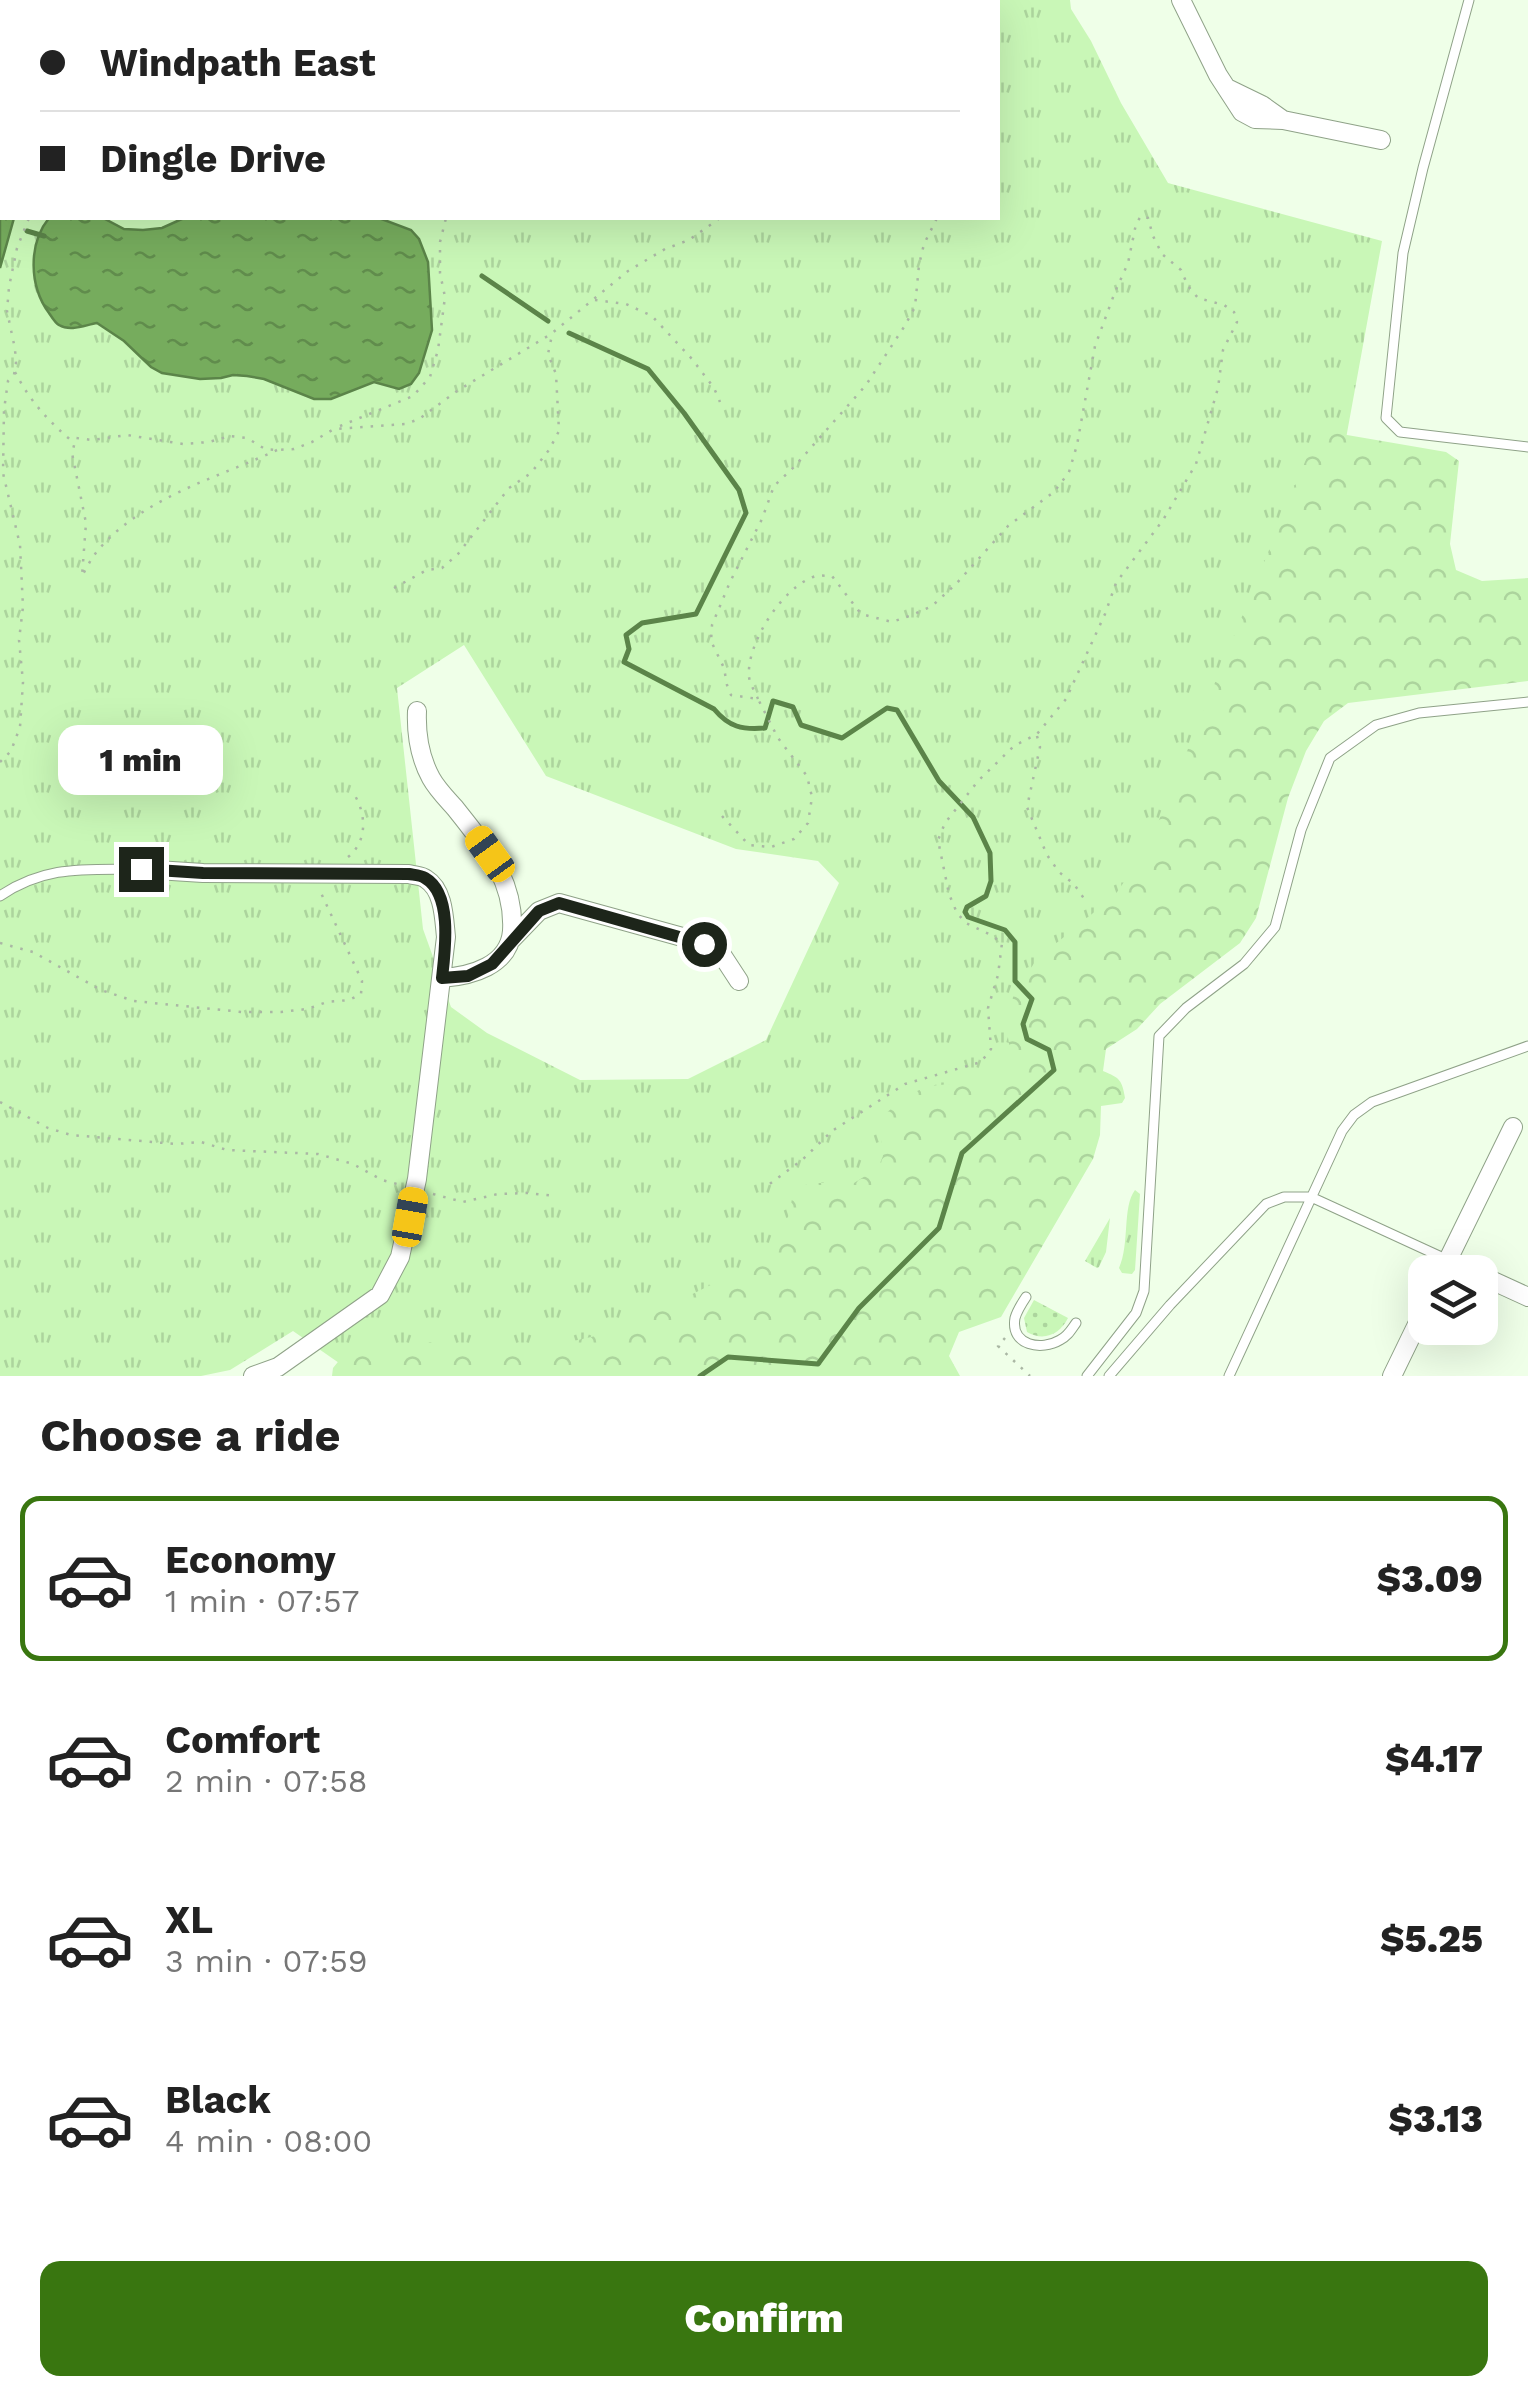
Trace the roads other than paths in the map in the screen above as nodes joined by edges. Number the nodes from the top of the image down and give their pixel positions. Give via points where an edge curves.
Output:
1 (1469, 0) edge
2 (1183, 3) edge
3 (1380, 140) dead end
4 (1528, 448) edge
5 (1528, 702) edge
6 (417, 710) dead end
7 (141, 869) joint
8 (0, 896) edge
9 (511, 940) junction
10 (442, 978) junction
11 (740, 980) dead end
12 (1528, 1046) edge
13 (1513, 1128) dead end
14 (1311, 1197) junction
15 (1424, 1255) edge
16 (1450, 1255) edge
17 (1498, 1283) edge
18 (1026, 1297) dead end
19 (1528, 1297) edge
20 (1076, 1322) dead end
21 (1408, 1343) edge
22 (1106, 1354) junction
23 (253, 1376) edge
24 (1088, 1376) edge
25 (1108, 1376) edge
26 (1229, 1376) edge
27 (1392, 1376) edge

1 - 4 lane via 1403,253 1386,418 1400,432
2 - 3 street via 1248,116
5 - 22 lane via 1376,725 1330,758 1301,830 1276,927 1244,964 1159,1036 1144,1290
6 - 9 street via 418,749 432,781 506,884
7 - 8 lane via 45,874
7 - 10 street via 426,878 444,914
9 - 10 street via 492,964 468,976
9 - 11 street via 539,911 559,903 704,944
10 - 23 street via 416,1189 400,1257 380,1295 278,1367
12 - 14 lane via 1363,1107 1342,1131
13 - 16 street
14 - 15 lane
14 - 25 lane via 1266,1204
14 - 26 lane
17 - 19 street
18 - 20 lane via 1015,1325 1025,1342 1055,1343
21 - 27 street
22 - 24 lane
22 - 25 lane

